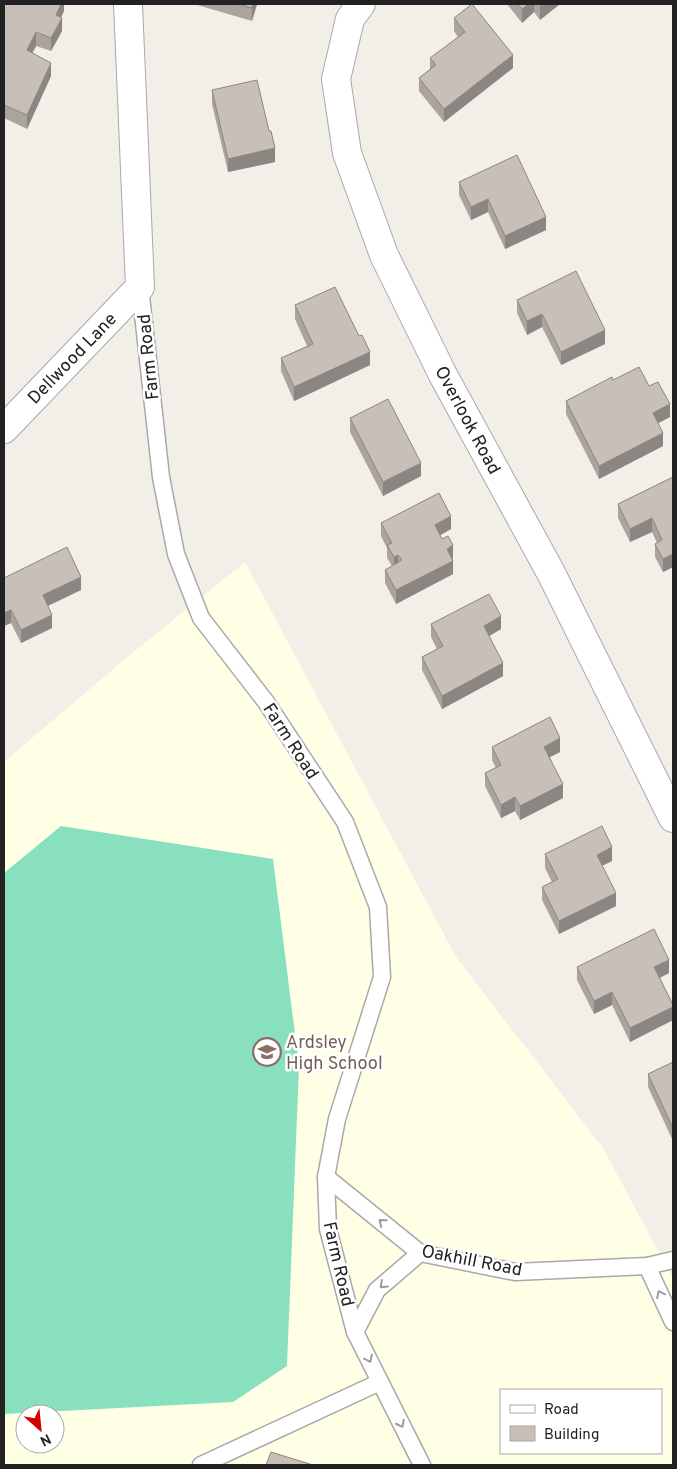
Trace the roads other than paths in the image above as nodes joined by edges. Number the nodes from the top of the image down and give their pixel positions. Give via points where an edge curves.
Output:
1 (128, 4) edge
2 (361, 4) edge
3 (140, 287) junction
4 (4, 429) edge
5 (673, 818) edge
6 (326, 1177) junction
7 (420, 1253) junction
8 (673, 1260) edge
9 (647, 1266) junction
10 (673, 1322) edge
11 (355, 1332) junction
12 (380, 1382) junction
13 (201, 1465) edge
14 (422, 1465) edge

1 - 3 street, Farm Road
2 - 5 street, Overlook Road via 350,19 336,79 347,153 384,255 443,375 551,573
3 - 4 street, Dellwood Lane
3 - 6 lane, Farm Road via 161,477 176,554 201,618 266,702 345,822 378,907 382,977 337,1119
7 -> 6 lane, Oakhill Road
6 - 11 lane, Farm Road via 328,1229
7 - 9 lane, Oakhill Road via 515,1272
7 -> 11 lane via 378,1290
8 - 9 lane, Oakhill Road
10 -> 9 lane
11 -> 12 lane, Farm Road
12 - 13 lane
12 -> 14 lane, Farm Road

